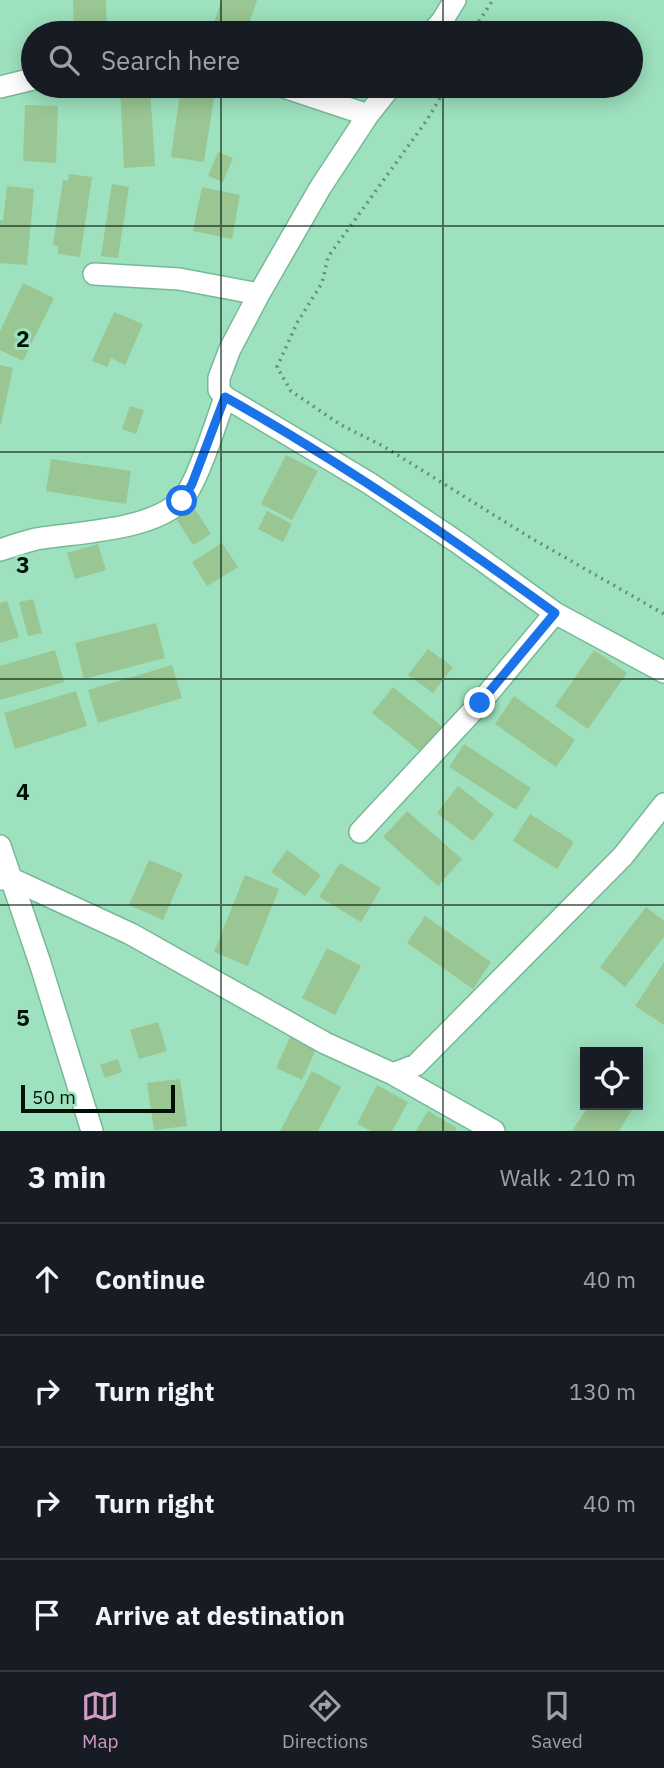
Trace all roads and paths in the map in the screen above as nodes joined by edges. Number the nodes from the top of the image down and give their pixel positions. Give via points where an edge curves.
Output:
1 (455, 0) edge
2 (493, 0) edge
3 (442, 21) edge
4 (479, 21) edge
5 (21, 82) edge
6 (0, 87) edge
7 (317, 98) edge
8 (381, 98) edge
9 (440, 98) edge
10 (368, 115) junction
11 (94, 274) dead end
12 (259, 294) junction
13 (225, 397) junction
14 (0, 550) edge
15 (555, 613) junction
16 (664, 614) edge
17 (664, 672) edge
18 (664, 804) edge
19 (360, 832) dead end
20 (0, 846) edge
21 (6, 879) edge
22 (393, 1074) junction
23 (92, 1131) edge
24 (494, 1131) edge

1 - 3 street
2 - 4 path
5 - 6 street
7 - 10 street
8 - 10 street
9 - 16 path via 328,257 322,283 277,367 291,391 341,425
10 - 12 street
11 - 12 street via 179,279
12 - 13 street via 219,378 219,390
13 - 14 street via 182,501 156,517
13 - 15 street via 369,483
15 - 17 street
15 - 19 street via 480,703
18 - 22 street via 623,856 416,1065
20 - 21 street
21 - 22 street via 131,934 325,1043
21 - 23 street via 40,964
22 - 24 street

